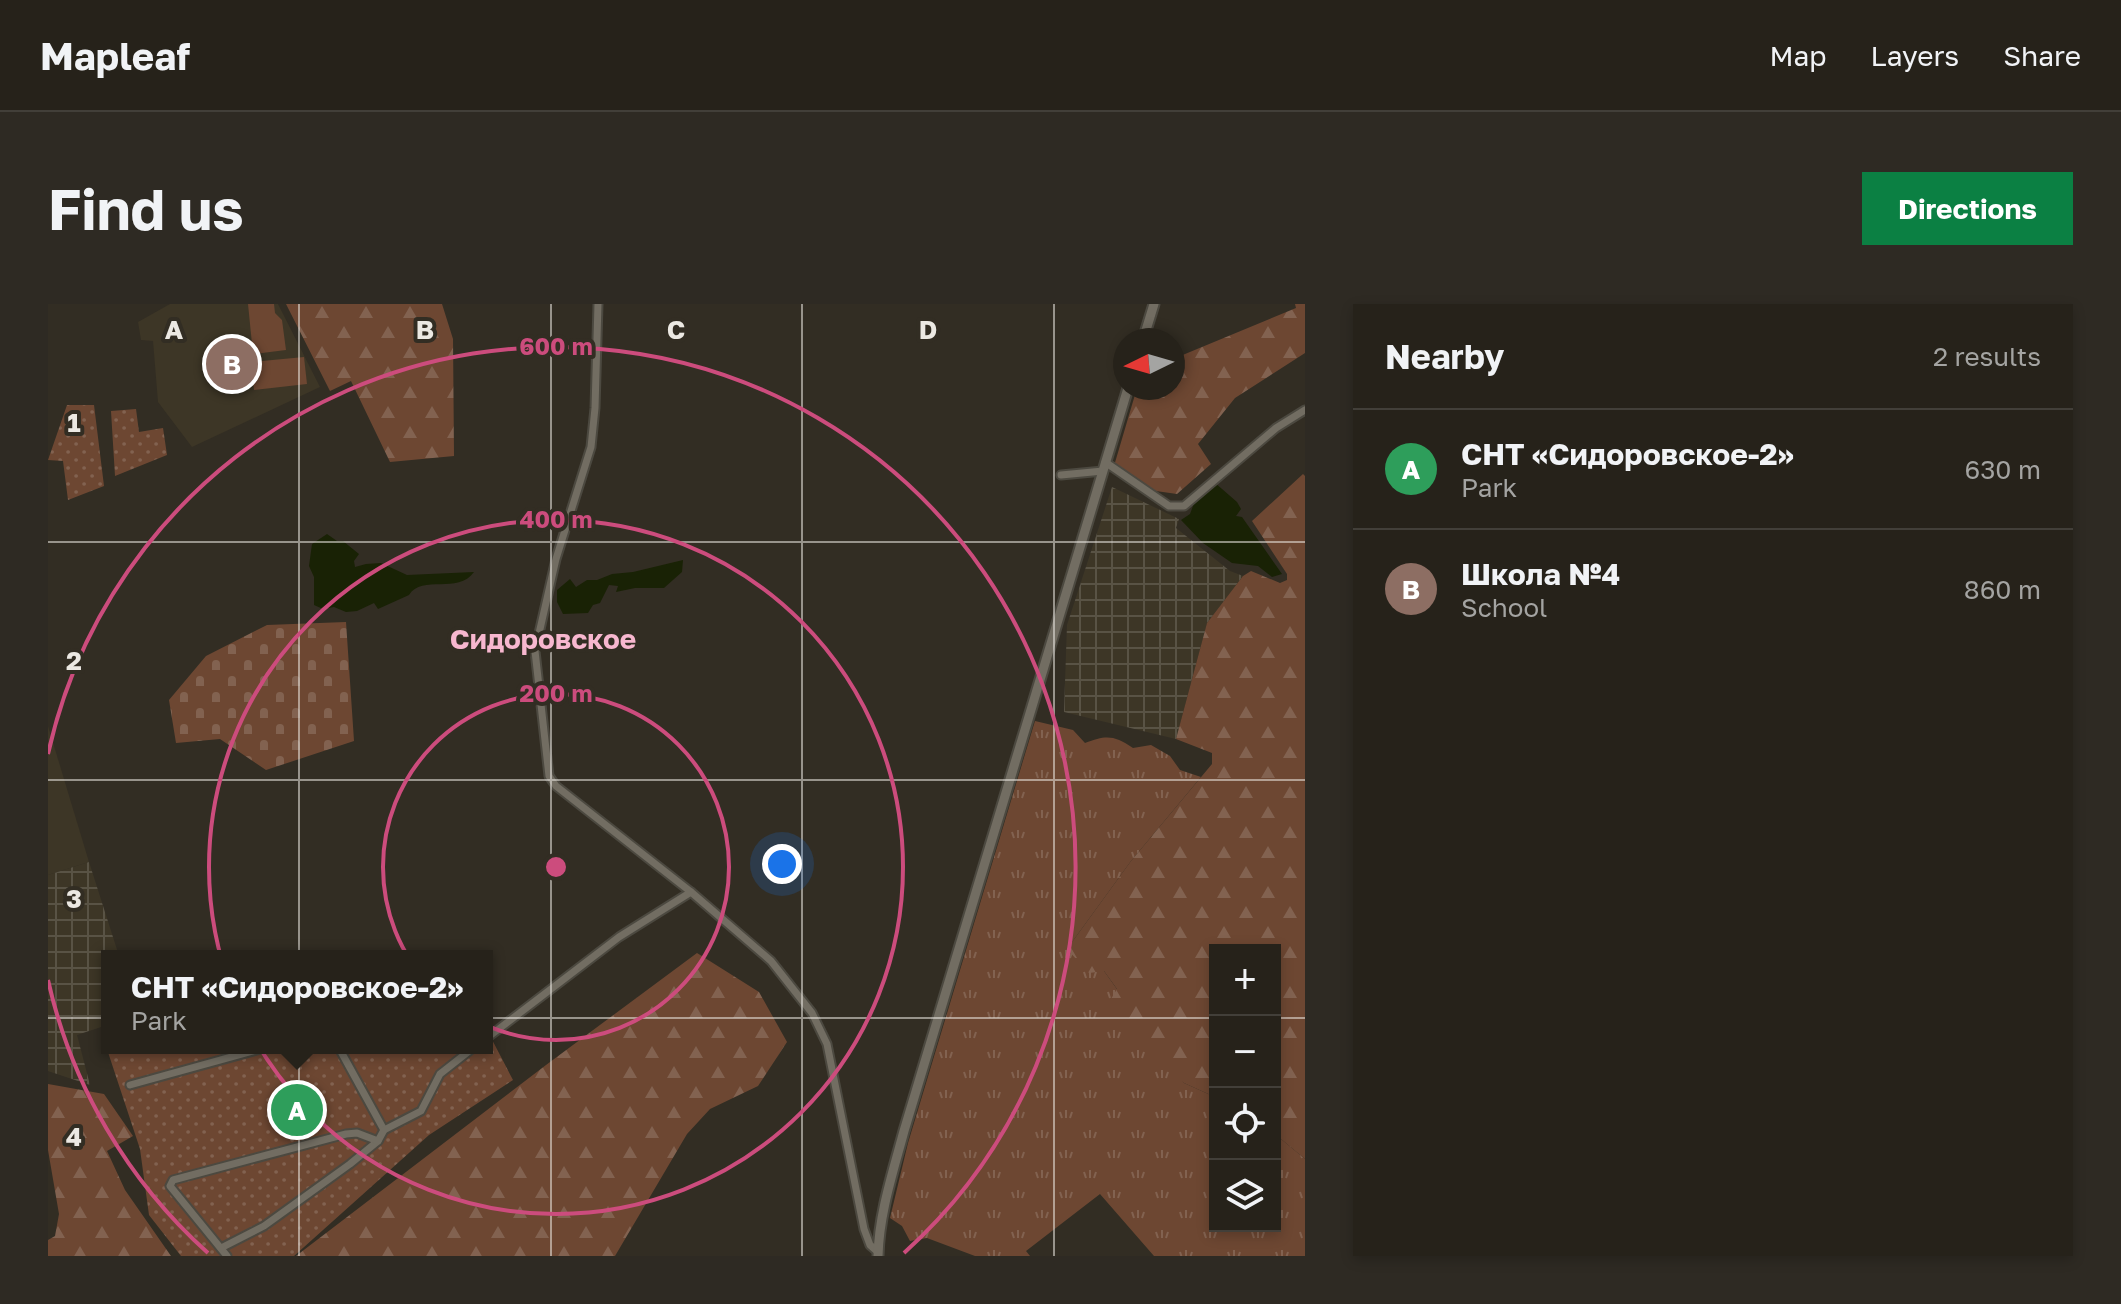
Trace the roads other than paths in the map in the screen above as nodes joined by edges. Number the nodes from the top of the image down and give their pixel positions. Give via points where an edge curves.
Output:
1 (598, 304) edge
2 (1154, 304) edge
3 (1147, 328) edge
4 (1124, 400) edge
5 (1305, 410) edge
6 (1104, 467) junction
7 (1061, 475) dead end
8 (691, 892) junction
9 (493, 1033) edge
10 (242, 1054) edge
11 (342, 1054) edge
12 (465, 1054) edge
13 (130, 1085) dead end
14 (384, 1130) junction
15 (378, 1141) junction
16 (221, 1248) junction
17 (878, 1254) edge
18 (227, 1256) edge

1 - 8 street via 591,447 556,559 535,651 549,776
2 - 3 street
4 - 6 street
5 - 6 street via 1184,506 1169,506
6 - 7 street
6 - 17 street via 904,1131
8 - 9 street via 619,937
8 - 17 street via 771,961 812,1013 827,1044 864,1229
10 - 13 street
11 - 14 street
12 - 14 street via 440,1074 421,1111
14 - 15 street
15 - 16 street via 264,1226
15 - 16 street via 346,1134 173,1180 170,1186
16 - 18 street

